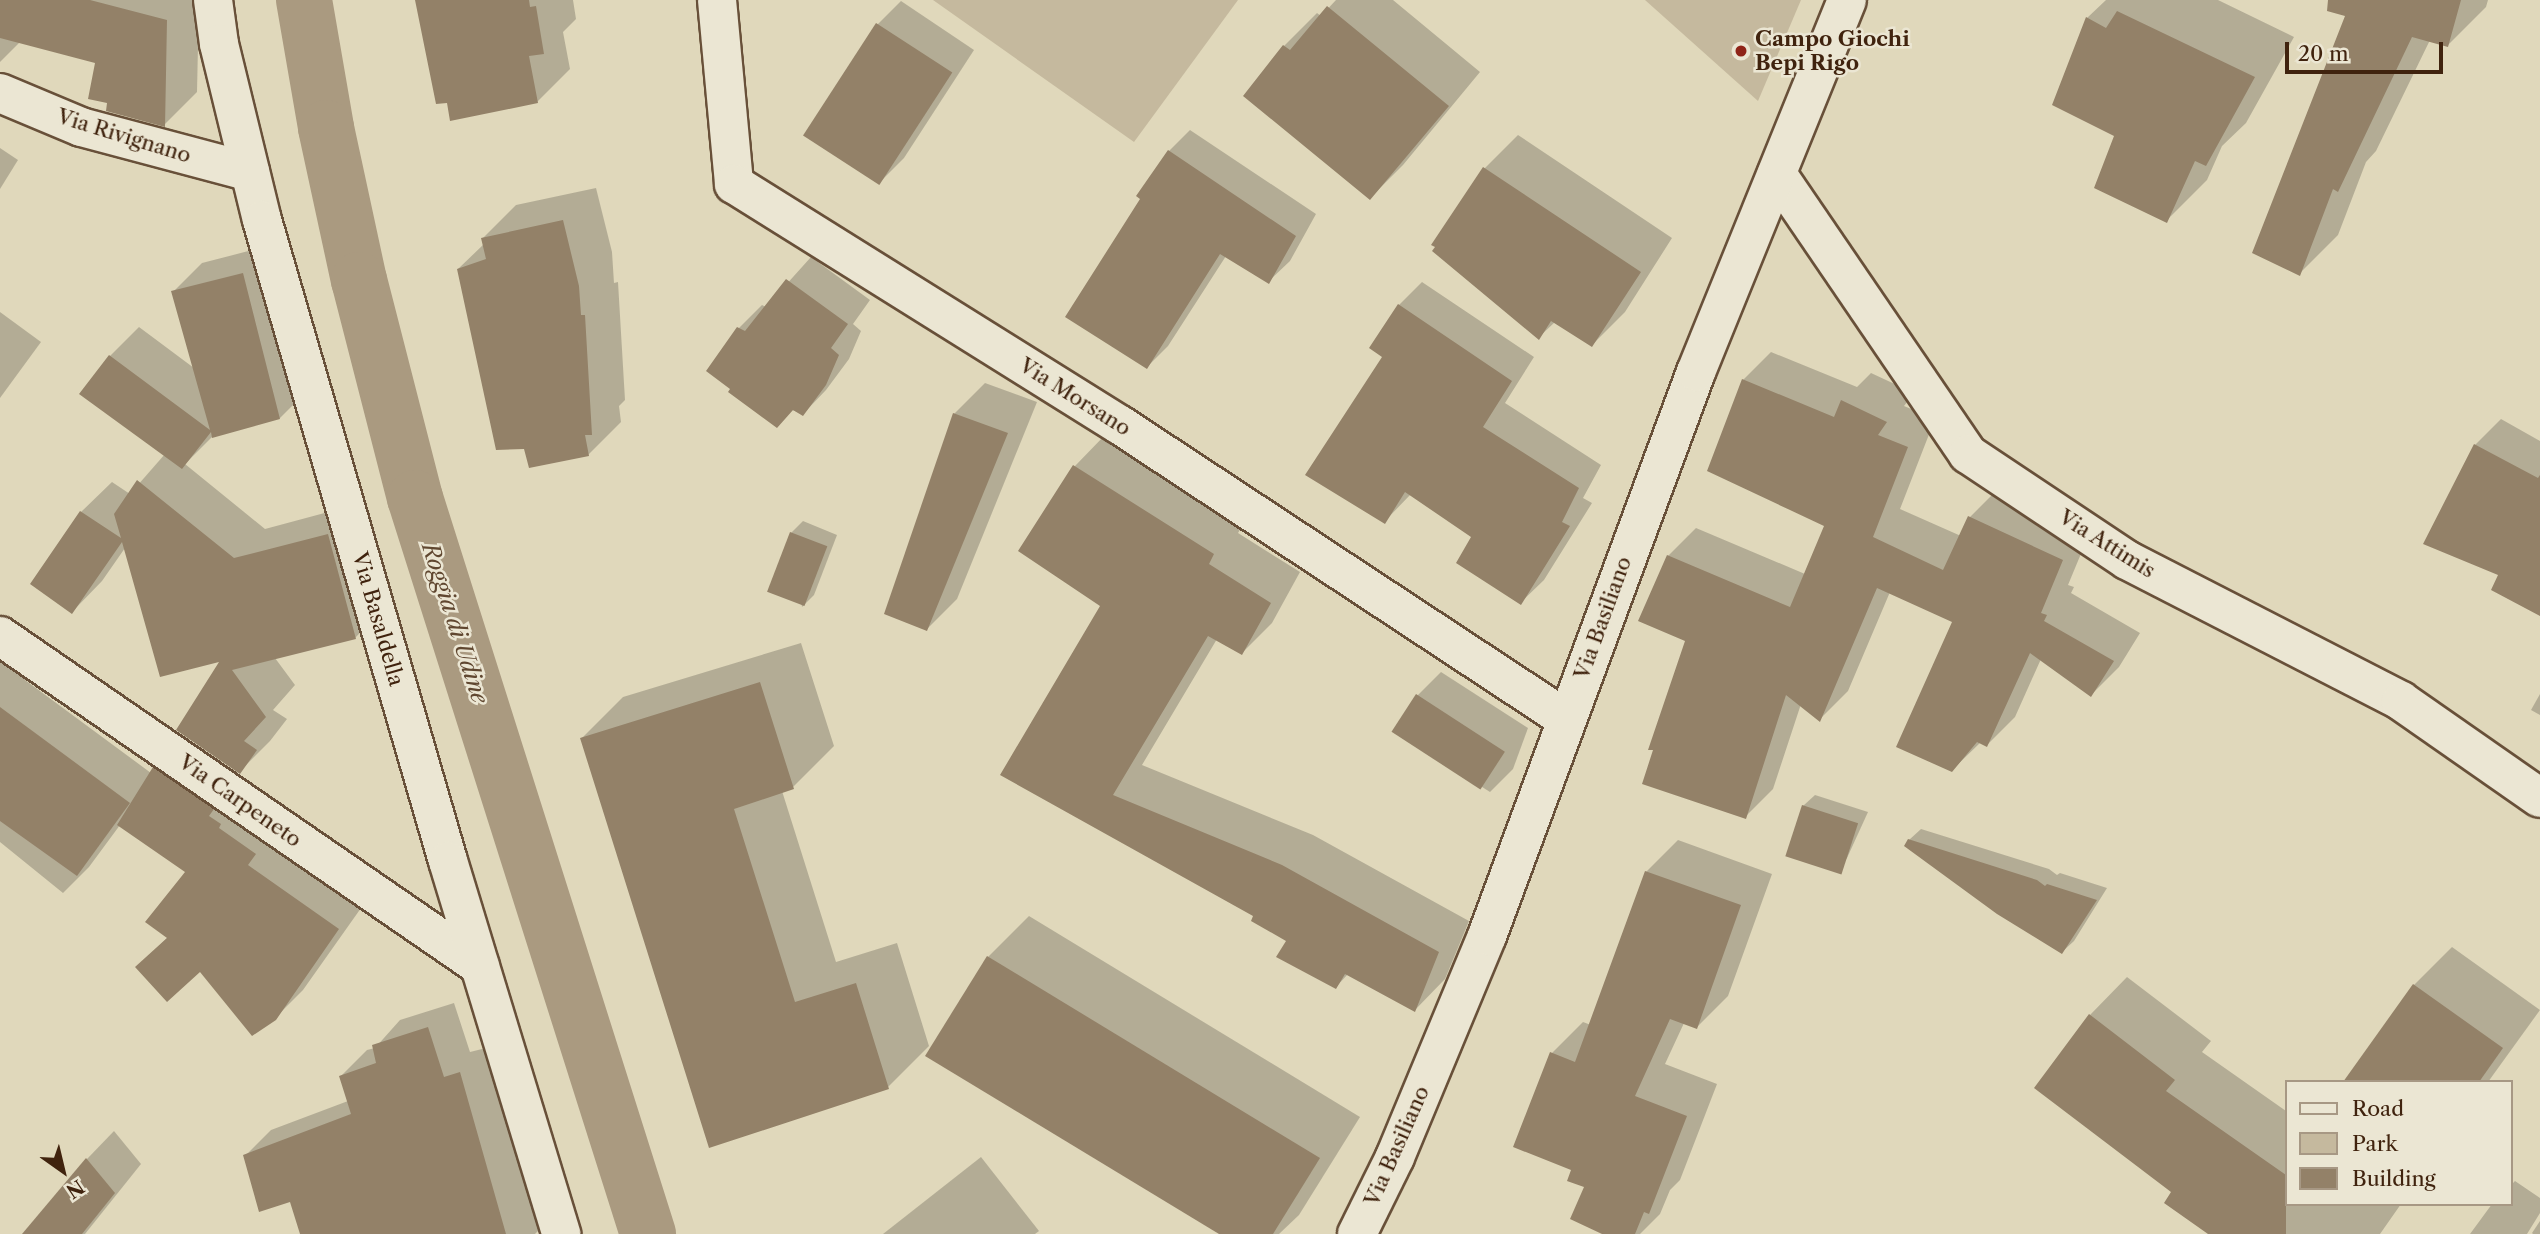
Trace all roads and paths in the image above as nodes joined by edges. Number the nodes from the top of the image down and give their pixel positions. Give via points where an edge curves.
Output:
1 (213, 0) edge
2 (717, 0) edge
3 (1847, 0) edge
4 (0, 93) edge
5 (250, 172) junction
6 (1777, 174) junction
7 (0, 636) edge
8 (1566, 719) junction
9 (2540, 798) edge
10 (480, 966) junction
11 (561, 1234) edge
12 (1357, 1234) edge

1 - 5 street, Via Basaldella
2 - 8 street, Via Morsano via 734,184 1120,425
3 - 6 street, Via Basiliano
4 - 5 street, Via Rivignano via 81,127
5 - 10 street, Via Basaldella
6 - 8 street, Via Basiliano via 1696,372
6 - 9 street, Via Attimis via 1968,454 2127,560 2401,701
7 - 10 street, Via Carpeneto
8 - 12 street, Via Basiliano via 1487,936 1395,1157
10 - 11 street, Via Basaldella

